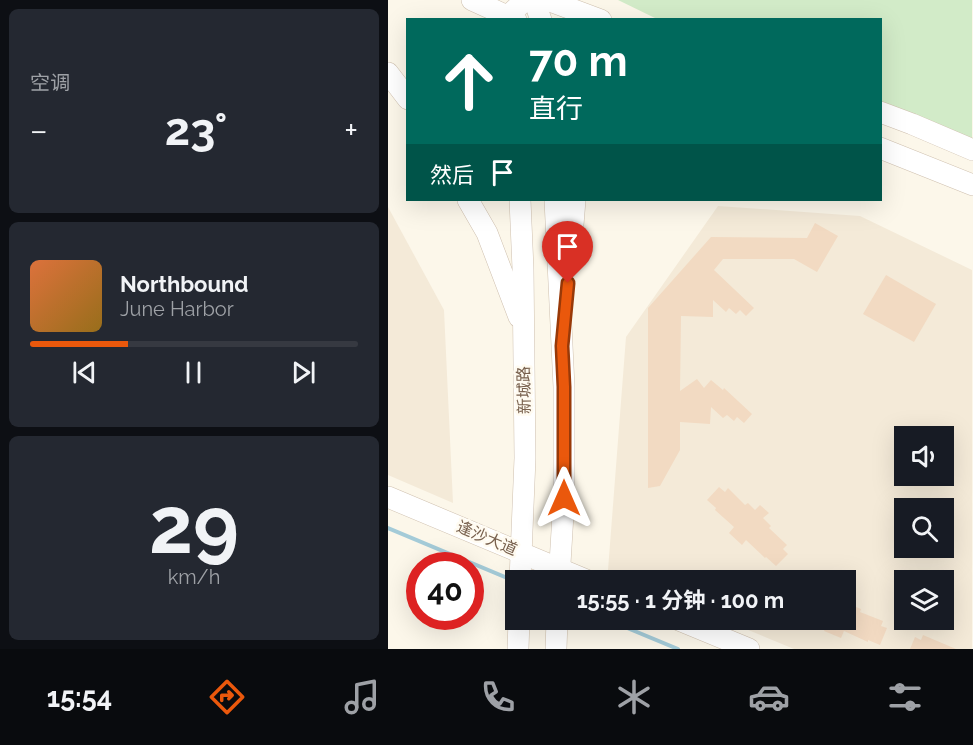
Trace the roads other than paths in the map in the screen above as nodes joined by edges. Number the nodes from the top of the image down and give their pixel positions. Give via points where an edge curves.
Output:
1 (472, 0) edge
2 (525, 0) edge
3 (534, 0) edge
4 (547, 0) edge
5 (511, 18) edge
6 (540, 18) edge
7 (596, 18) edge
8 (388, 73) edge
9 (406, 96) edge
10 (882, 113) edge
11 (882, 149) edge
12 (973, 150) edge
13 (882, 157) edge
14 (942, 172) junction
15 (973, 185) edge
16 (469, 201) edge
17 (520, 201) edge
18 (555, 201) edge
19 (575, 201) edge
20 (524, 329) junction
21 (562, 346) junction
22 (388, 496) edge
23 (521, 553) junction
24 (520, 570) edge
25 (551, 570) edge
26 (560, 570) edge
27 (519, 630) edge
28 (557, 630) edge
29 (703, 630) edge
30 (518, 649) edge
31 (556, 649) edge
32 (749, 649) edge

1 - 5 street
2 - 5 street
3 - 6 street
4 - 7 street
8 - 9 street
10 - 12 street
11 - 14 street
13 - 14 street
14 - 15 street
16 - 20 street via 487,233
17 - 20 street, 新城路
18 - 21 street
19 - 21 street
20 - 23 street, 新城路
21 - 26 street via 564,498
22 - 23 street, 逢沙大道
23 - 24 street, 新城路
23 - 25 street, 逢沙大道
27 - 30 street
28 - 31 street
29 - 32 street

